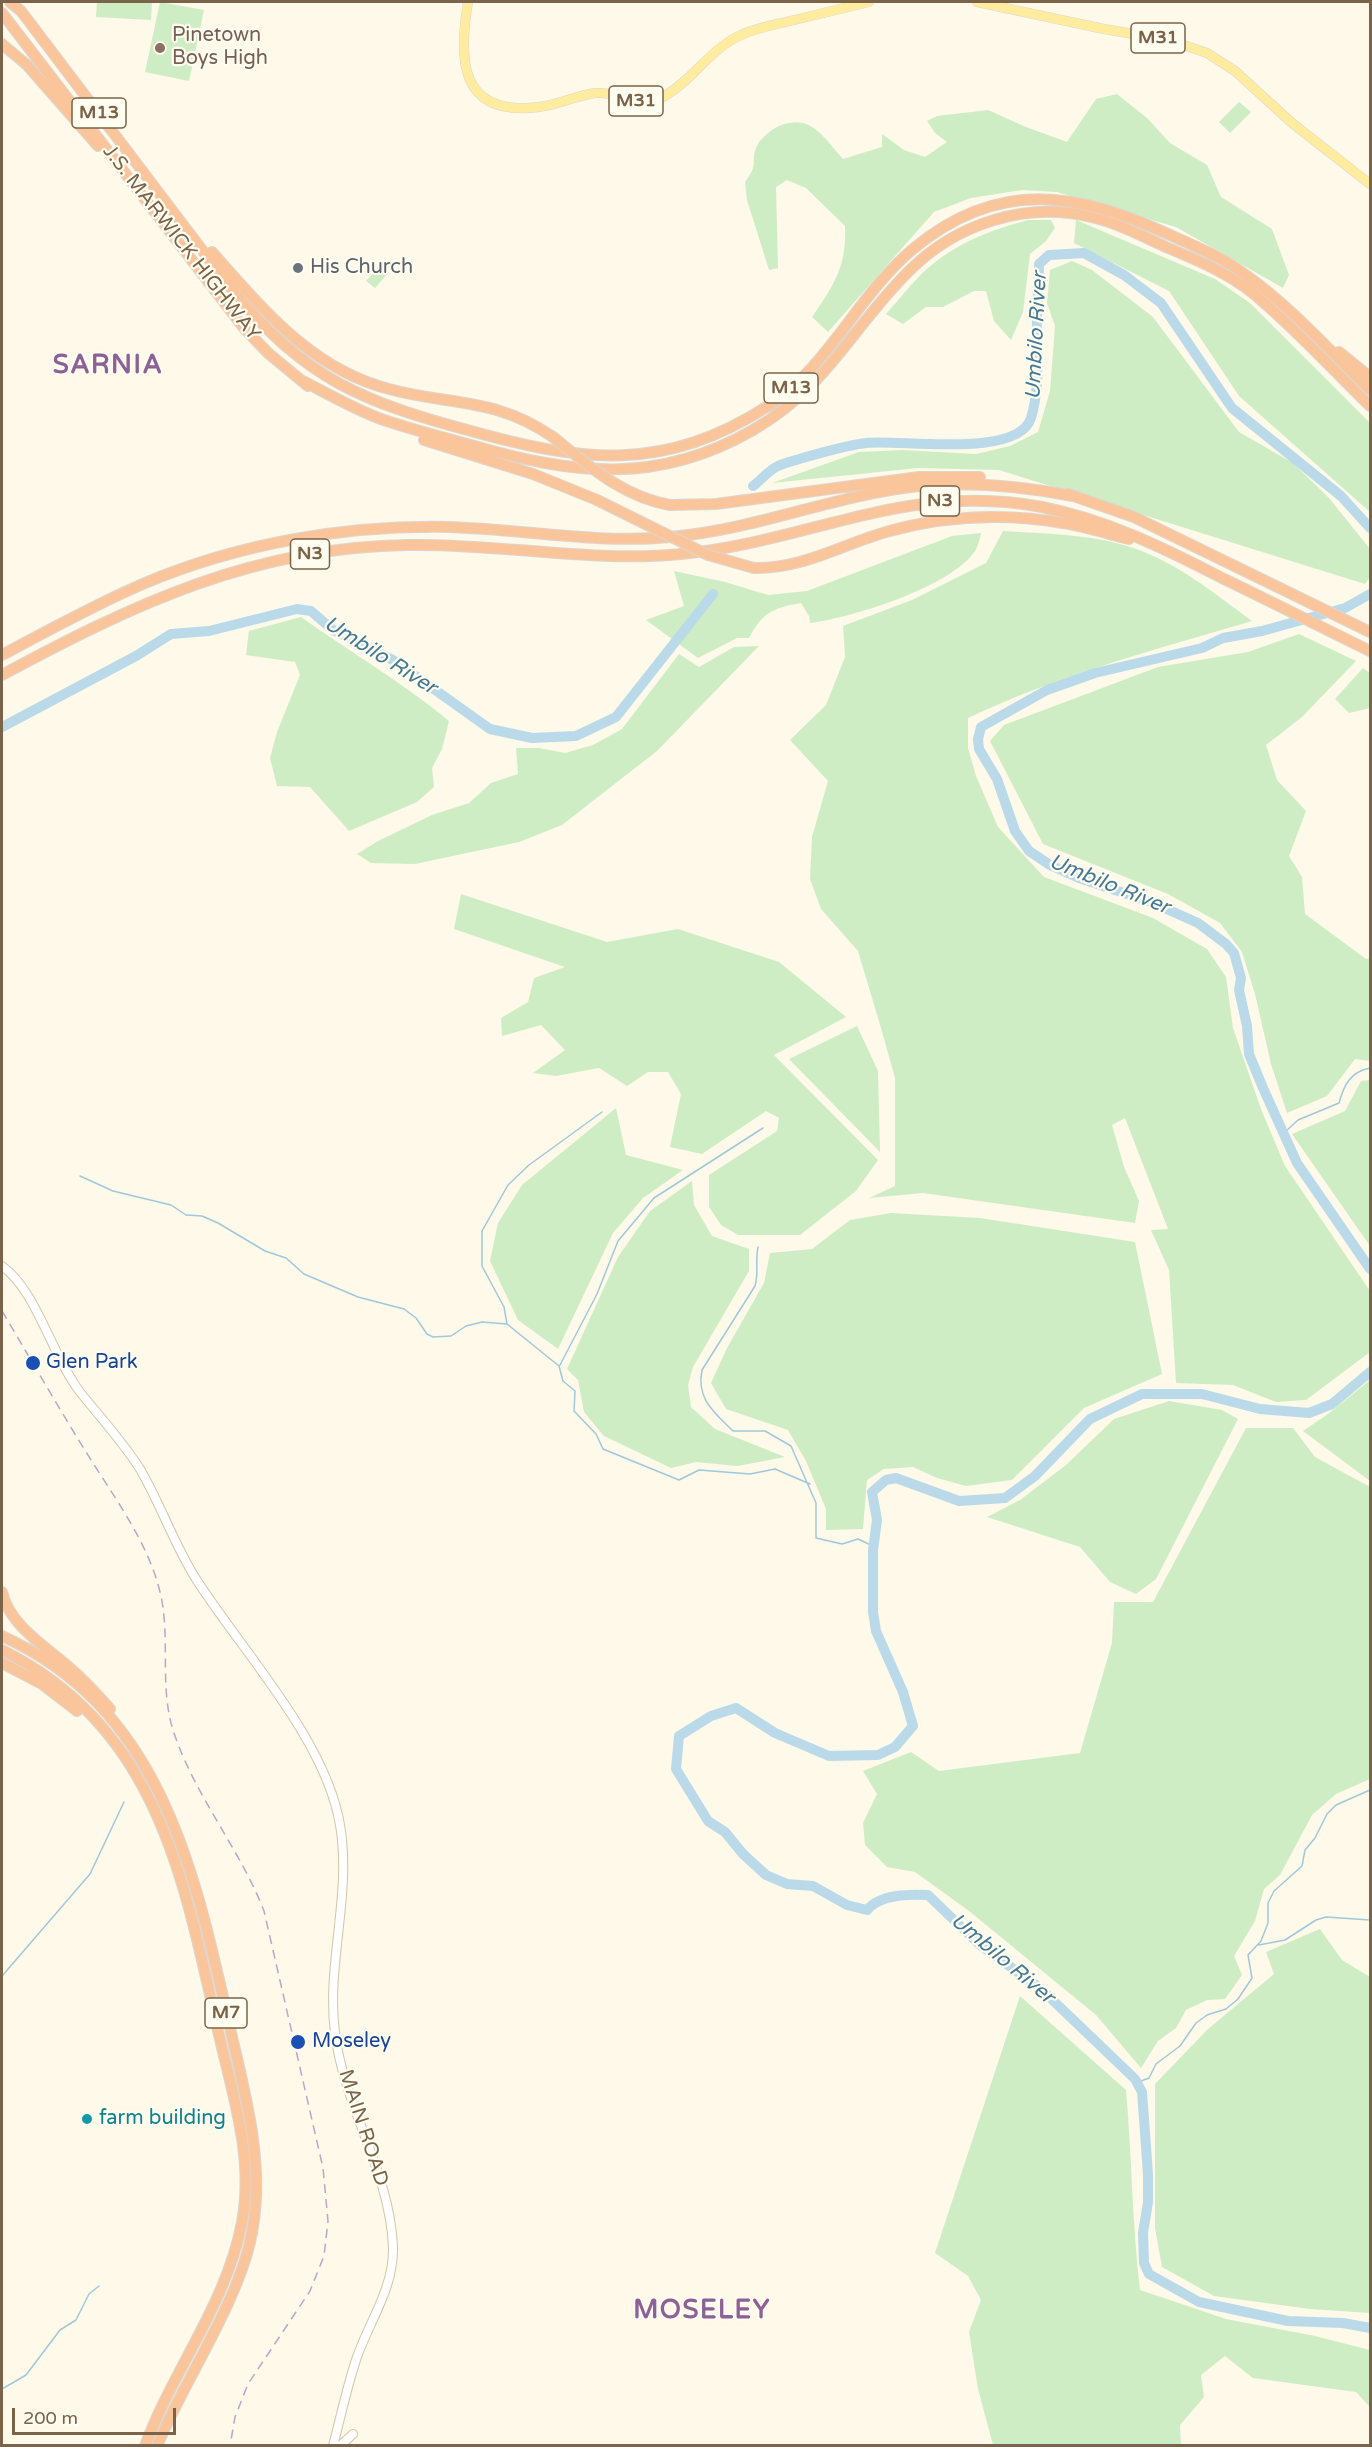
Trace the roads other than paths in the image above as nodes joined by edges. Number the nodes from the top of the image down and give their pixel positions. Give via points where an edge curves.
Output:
1 (12, 2) edge
2 (468, 2) edge
3 (870, 2) edge
4 (977, 2) edge
5 (2, 13) edge
6 (2, 44) edge
7 (1371, 184) edge
8 (139, 193) junction
9 (177, 214) junction
10 (1309, 332) junction
11 (1371, 377) edge
12 (303, 381) junction
13 (1371, 390) edge
14 (1371, 406) edge
15 (1073, 496) junction
16 (1159, 546) junction
17 (1371, 632) edge
18 (1371, 651) edge
19 (2, 655) edge
20 (2, 675) edge
21 (2, 1266) edge
22 (2, 1592) edge
23 (2, 1636) edge
24 (2, 1650) edge
25 (2, 1662) edge
26 (125, 1757) junction
27 (162, 1797) junction
28 (353, 2434) dead end
29 (145, 2445) edge
30 (157, 2445) edge
31 (333, 2445) edge
32 (340, 2445) edge

1 - 9 highway, J.S. MARWICK HIGHWAY / M13
2 - 3 main road, M31 via 464,62 468,80 484,97 502,106 521,109 597,93 636,101 653,100 670,92 742,34
4 - 7 main road, M31 via 1169,40 1207,53 1235,71 1292,123
5 - 8 highway, J.S. MARWICK HIGHWAY / M13
6 - 8 highway via 27,65
8 - 12 highway, J.S. MARWICK HIGHWAY / M13 via 244,328
9 - 10 highway, M13 via 266,330 295,357 332,381 415,416 546,451 591,456 645,453 688,444 753,415 789,390 818,362 881,281 913,249 962,218 1022,201 1071,200 1132,218 1236,267
9 - 15 highway, bridge via 265,312 323,361 386,389 505,410 527,420 637,496 670,505 716,504 944,476 1009,479
10 - 11 highway
10 - 13 highway, M13
12 - 14 highway, M13 via 380,418 522,460 590,470 658,465 753,431 797,400 836,360 896,285 946,241 996,219 1052,212 1109,222 1226,275 1260,300
12 - 16 highway, bridge via 332,403 384,427 533,474 597,500 708,555 754,568 786,566 886,532 967,518 1010,517 1064,523
15 - 17 highway, N3 via 1134,517
15 - 19 highway, N3 via 995,484 917,486 855,497 759,522 670,537 605,539 450,527 309,537 224,555 147,582
16 - 18 highway, N3
16 - 20 highway, N3 via 1112,526 1060,511 1019,503 967,500 900,506 760,540 682,554 605,556 455,545 357,547 275,560 189,585 114,616
21 - 31 main road, MAIN ROAD via 27,1294 64,1371 140,1469 188,1566 316,1759 338,1812 343,1853 335,2032 343,2070 385,2197 392,2255 388,2284 357,2357
22 - 27 highway via 7,1608 24,1629 87,1683 125,1727 148,1762
23 - 27 highway, M7 via 55,1668 96,1704 134,1751
24 - 26 highway, M7 via 62,1688
25 - 26 highway via 65,1701
26 - 29 highway, M7 via 158,1814 180,1871 240,2128 246,2187 239,2236 228,2272
27 - 30 highway, M7 via 196,1884 250,2117 258,2182 253,2231 236,2283
28 - 32 main road

